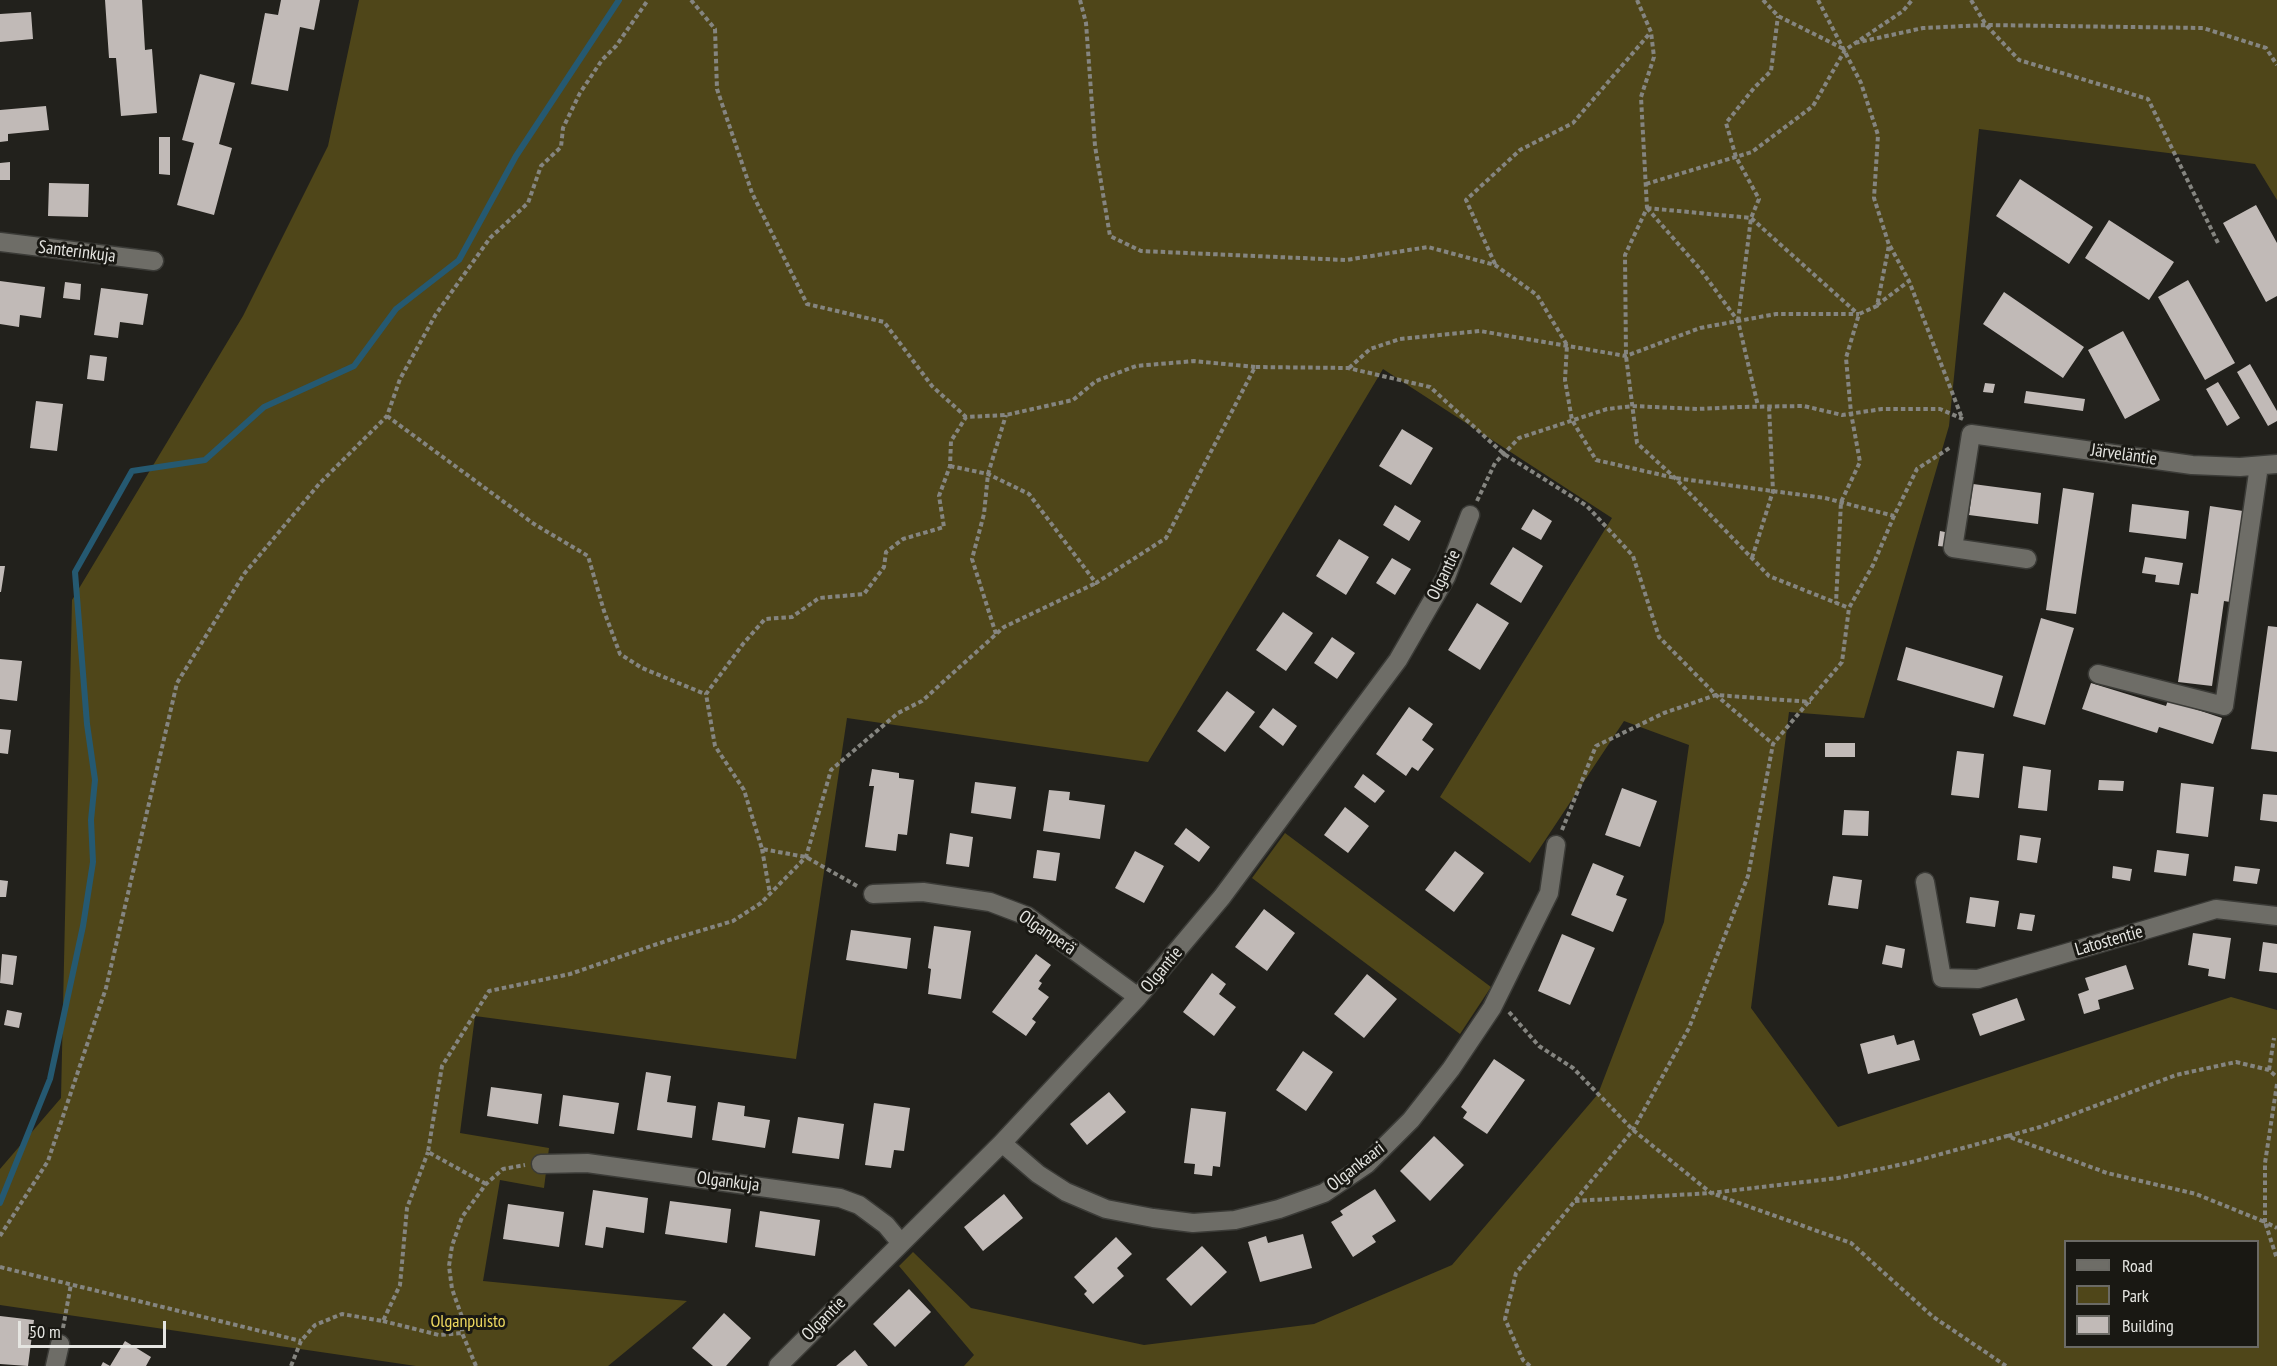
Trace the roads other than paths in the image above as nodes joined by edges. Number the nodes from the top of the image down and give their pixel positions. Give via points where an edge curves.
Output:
1 (0, 242) edge
2 (154, 261) dead end
3 (2268, 465) edge
4 (1470, 515) road end
5 (2027, 559) dead end
6 (2098, 674) dead end
7 (1556, 844) road end
8 (1925, 882) dead end
9 (873, 894) road end
10 (2277, 916) edge
11 (1138, 998) junction
12 (1002, 1143) junction
13 (541, 1164) road end
14 (900, 1242) junction
15 (60, 1344) road end
16 (55, 1366) edge
17 (778, 1366) edge

1 - 2 street, Santerinkuja
3 - 5 street, Järveläntie via 2192,465 1968,425 1953,548
3 - 6 street via 2224,706
4 - 11 street, Olgantie via 1446,577 1398,660 1222,897
7 - 12 street, Olgankaari via 1549,893 1492,1008 1411,1120 1367,1164 1324,1193 1235,1220 1193,1223 1152,1218 1106,1209 1066,1192
8 - 10 street, Latostentie via 1942,978 1978,979 2216,909
9 - 11 street, Olganperä via 923,892 990,902 1027,916
11 - 12 street, Olgantie
12 - 14 street, Olgantie
13 - 14 street, Olgankuja via 587,1163 840,1198 859,1205
14 - 17 street, Olgantie
15 - 16 street

